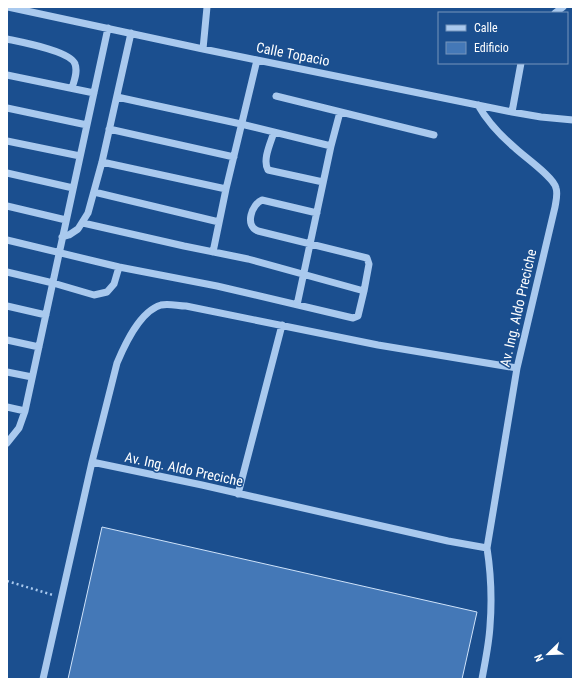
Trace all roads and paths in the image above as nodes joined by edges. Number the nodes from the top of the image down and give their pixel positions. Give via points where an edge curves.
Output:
1 (8, 7) edge
2 (207, 7) edge
3 (108, 28) junction
4 (131, 33) junction
5 (7, 39) edge
6 (203, 49) junction
7 (258, 60) junction
8 (521, 64) edge
9 (7, 75) edge
10 (72, 88) junction
11 (94, 93) junction
12 (117, 96) junction
13 (276, 96) dead end
14 (478, 104) junction
15 (7, 108) edge
16 (340, 112) junction
17 (512, 112) junction
18 (573, 120) edge
19 (241, 124) junction
20 (87, 125) junction
21 (110, 129) junction
22 (274, 132) junction
23 (434, 136) dead end
24 (7, 141) edge
25 (331, 146) junction
26 (80, 156) junction
27 (234, 157) junction
28 (102, 162) junction
29 (7, 173) edge
30 (323, 182) junction
31 (73, 188) junction
32 (226, 189) junction
33 (94, 192) junction
34 (7, 206) edge
35 (317, 213) junction
36 (66, 220) junction
37 (219, 222) junction
38 (83, 223) junction
39 (62, 237) junction
40 (7, 240) edge
41 (310, 245) junction
42 (213, 252) junction
43 (59, 253) junction
44 (119, 267) junction
45 (7, 272) edge
46 (304, 275) junction
47 (53, 283) junction
48 (364, 292) junction
49 (297, 305) junction
50 (7, 306) edge
51 (46, 315) junction
52 (282, 325) junction
53 (7, 340) edge
54 (39, 346) junction
55 (517, 368) junction
56 (7, 372) edge
57 (32, 377) junction
58 (7, 407) edge
59 (25, 411) junction
60 (8, 441) edge
61 (92, 462) junction
62 (238, 494) junction
63 (487, 548) junction
64 (7, 582) edge
65 (61, 597) junction
66 (43, 679) edge
67 (482, 679) edge

1 - 3 street, Calle Topacio
2 - 6 street
3 - 4 street, Calle Topacio
3 - 11 street
4 - 6 street, Calle Topacio
4 - 12 street
5 - 10 street via 72,58 76,67
6 - 7 street, Calle Topacio
7 - 14 street, Calle Topacio
7 - 19 street
8 - 17 street
9 - 10 street
10 - 11 street
11 - 20 street
12 - 19 street
12 - 21 street
13 - 16 street
14 - 17 street, Calle Topacio
14 - 55 street, Av. Ing. Aldo Preciche via 494,127 552,180 556,188 555,207
15 - 20 street
16 - 23 street
16 - 25 street
17 - 18 street, Calle Topacio
19 - 22 street
19 - 27 street
20 - 26 street
21 - 27 street
21 - 28 street
22 - 25 street
22 - 30 street via 266,159 268,170
24 - 26 street
25 - 30 street
26 - 31 street
27 - 32 street
28 - 32 street
28 - 33 street
29 - 31 street
30 - 35 street
31 - 36 street
32 - 37 street
33 - 37 street
33 - 38 street
34 - 36 street
35 - 41 street
35 - 41 street via 262,200 256,205 251,216 254,230
36 - 39 street
37 - 42 street
38 - 39 street via 74,233
38 - 42 street
39 - 43 street
40 - 43 street
41 - 46 street
41 - 48 street via 367,258 369,264
42 - 46 street
43 - 44 street
43 - 47 street
44 - 47 street via 114,284 108,292 100,294 94,295
44 - 49 street
45 - 47 street
46 - 48 street
46 - 49 street
47 - 51 street
48 - 49 street via 358,316 353,318
50 - 51 street
51 - 54 street
52 - 55 street via 438,356
52 - 61 street via 186,306 162,305 154,309 131,334 117,363
52 - 62 street
53 - 54 street
54 - 57 street
55 - 63 street, Av. Ing. Aldo Preciche
56 - 57 street
57 - 59 street
58 - 59 street
59 - 60 street via 19,428
61 - 62 street, Av. Ing. Aldo Preciche
61 - 65 street
62 - 63 street, Av. Ing. Aldo Preciche via 448,542
63 - 67 street, Av. Ing. Aldo Preciche via 491,612
64 - 65 path
65 - 66 street

